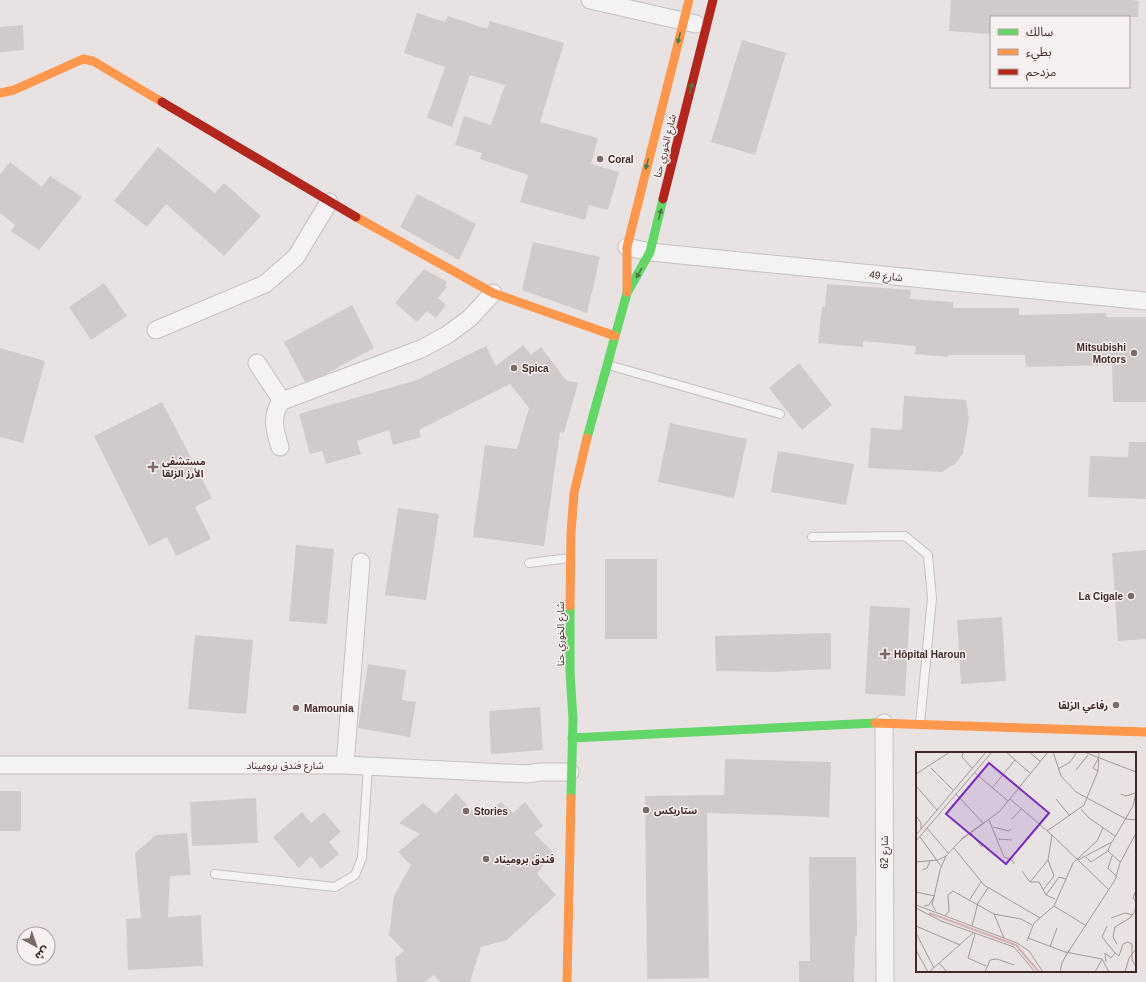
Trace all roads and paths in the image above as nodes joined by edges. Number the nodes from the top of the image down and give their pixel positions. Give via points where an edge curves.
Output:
1 (590, 0) edge
2 (689, 0) edge
3 (713, 0) edge
4 (683, 21) junction
5 (706, 27) junction
6 (0, 92) edge
7 (329, 202) junction
8 (627, 247) junction
9 (650, 252) junction
10 (493, 292) junction
11 (627, 293) junction
12 (1146, 302) edge
13 (156, 330) dead end
14 (615, 336) junction
15 (257, 363) dead end
16 (607, 364) junction
17 (282, 401) junction
18 (780, 414) dead end
19 (280, 447) dead end
20 (812, 537) dead end
21 (571, 558) junction
22 (361, 562) dead end
23 (529, 563) dead end
24 (884, 723) junction
25 (920, 724) junction
26 (1146, 732) edge
27 (572, 738) junction
28 (0, 765) edge
29 (345, 765) junction
30 (368, 766) junction
31 (570, 772) junction
32 (214, 874) dead end
33 (567, 982) edge
34 (885, 982) edge

1 - 4 street
2 - 4 street, شارع الخوري حنا
3 - 5 street, شارع الخوري حنا
4 - 5 street
4 -> 8 street, شارع الخوري حنا
9 -> 5 street, شارع الخوري حنا
6 - 7 street via 14,90 83,59 93,61
7 - 10 street
7 - 13 street via 296,257 265,284
8 - 9 street, شارع 49
8 - 11 street, شارع الخوري حنا
9 -> 11 street, شارع الخوري حنا
9 - 12 street, شارع 49
10 - 14 street
10 - 17 street via 470,318 448,335 421,349
11 - 14 street, شارع الخوري حنا
14 - 16 street, شارع الخوري حنا
15 - 17 street
16 - 18 lane
16 - 21 street, شارع الخوري حنا via 574,493
17 - 19 street via 277,406 275,420
20 - 25 lane via 905,536 928,555 932,598
21 - 23 lane
21 - 27 street, شارع الخوري حنا
22 - 29 street
24 - 25 street
24 - 27 street
24 - 34 street, شارع 62
25 - 26 street
27 - 31 street, شارع الخوري حنا
28 - 29 street, شارع فندق بروميناد
29 - 30 street, شارع فندق بروميناد
30 - 31 street, شارع فندق بروميناد via 528,774
30 - 32 lane via 362,858 355,875 335,887
31 - 33 street, شارع الخوري حنا

